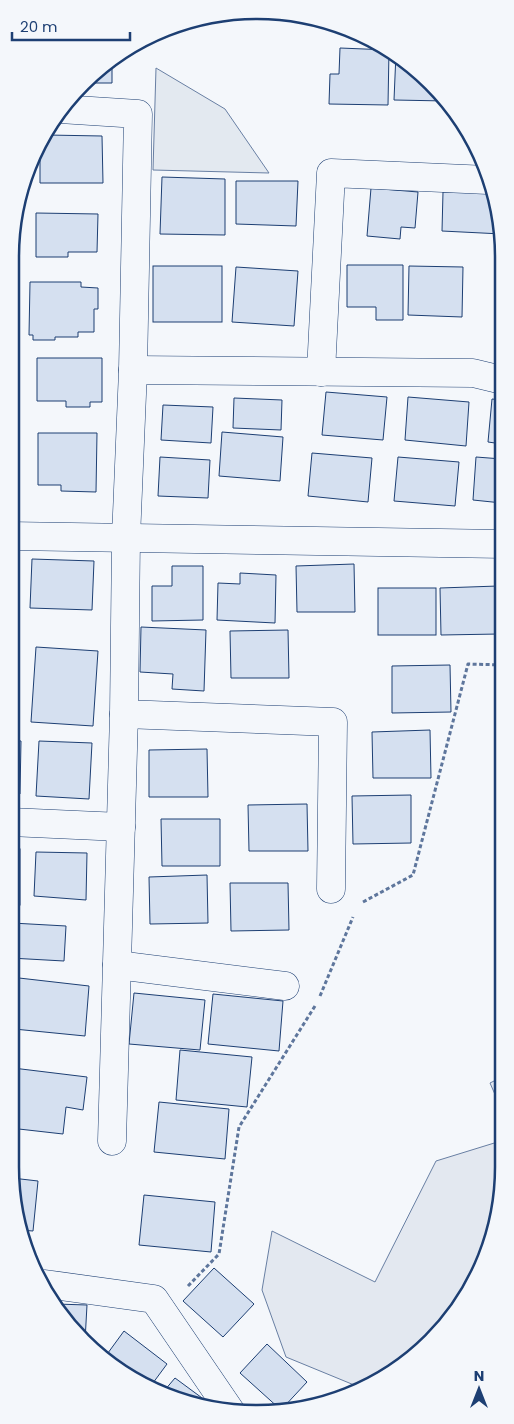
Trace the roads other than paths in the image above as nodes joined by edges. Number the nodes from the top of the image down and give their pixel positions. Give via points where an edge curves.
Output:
1 (70, 110) edge
2 (483, 180) edge
3 (133, 370) junction
4 (321, 372) junction
5 (495, 378) edge
6 (19, 536) edge
7 (126, 538) junction
8 (495, 544) edge
9 (124, 714) junction
10 (19, 822) edge
11 (121, 827) junction
12 (330, 888) dead end
13 (117, 965) junction
14 (285, 986) dead end
15 (112, 1140) dead end
16 (50, 1285) edge
17 (225, 1403) edge

1 - 3 street via 138,114
2 - 4 street via 331,173
3 - 4 street
3 - 7 street
4 - 5 street via 473,373
6 - 7 street
7 - 8 street
7 - 9 street
9 - 11 street
9 - 12 street via 333,722
10 - 11 street
11 - 13 street
13 - 14 street
13 - 15 street
16 - 17 street via 154,1299

